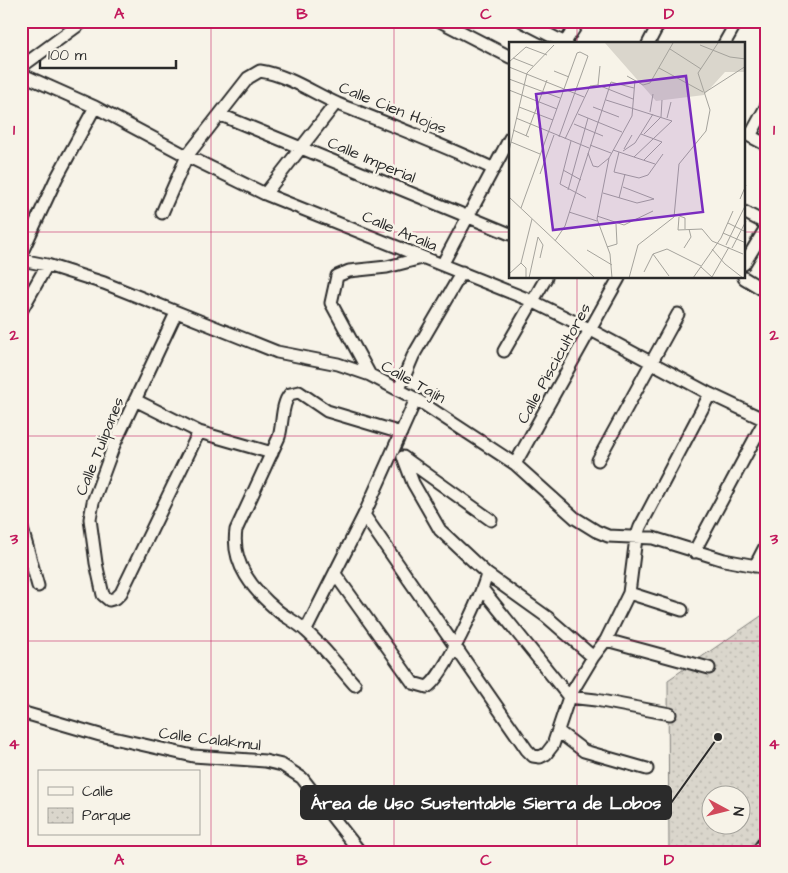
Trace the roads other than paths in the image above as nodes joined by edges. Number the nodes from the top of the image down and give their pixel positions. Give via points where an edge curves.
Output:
1 (84, 21) edge
2 (440, 21) edge
3 (522, 21) edge
4 (579, 21) edge
5 (660, 21) edge
6 (737, 21) edge
7 (460, 26) edge
8 (563, 42) edge
9 (566, 42) edge
10 (649, 42) edge
11 (725, 42) edge
12 (509, 56) edge
13 (21, 67) edge
14 (21, 74) edge
15 (336, 103) junction
16 (767, 104) edge
17 (95, 107) junction
18 (221, 114) junction
19 (747, 134) edge
20 (509, 140) edge
21 (767, 145) edge
22 (300, 147) junction
23 (187, 156) junction
24 (494, 169) junction
25 (264, 194) junction
26 (162, 213) dead end
27 (746, 213) edge
28 (467, 216) junction
29 (767, 225) edge
30 (509, 234) edge
31 (21, 254) edge
32 (422, 258) junction
33 (21, 260) edge
34 (746, 261) edge
35 (442, 264) junction
36 (46, 265) junction
37 (462, 272) junction
38 (545, 279) edge
39 (616, 279) edge
40 (746, 279) edge
41 (767, 292) edge
42 (532, 301) junction
43 (21, 311) edge
44 (176, 312) junction
45 (678, 314) dead end
46 (589, 329) junction
47 (504, 351) dead end
48 (651, 362) junction
49 (370, 374) junction
50 (399, 389) junction
51 (710, 394) junction
52 (416, 398) junction
53 (135, 400) junction
54 (766, 419) edge
55 (199, 432) junction
56 (401, 433) junction
57 (393, 450) junction
58 (272, 453) junction
59 (404, 459) junction
60 (598, 460) dead end
61 (515, 464) junction
62 (364, 515) junction
63 (491, 520) dead end
64 (21, 525) edge
65 (636, 538) junction
66 (767, 543) edge
67 (694, 552) junction
68 (755, 566) junction
69 (767, 568) edge
70 (335, 574) junction
71 (487, 574) junction
72 (38, 586) dead end
73 (483, 590) junction
74 (629, 593) junction
75 (682, 610) dead end
76 (306, 630) junction
77 (606, 640) junction
78 (455, 645) junction
79 (593, 657) junction
80 (709, 668) dead end
81 (355, 685) dead end
82 (569, 697) junction
83 (21, 712) edge
84 (670, 714) dead end
85 (559, 732) junction
86 (647, 769) dead end
87 (767, 838) edge
88 (360, 852) edge
89 (757, 852) edge

1 - 13 street
2 - 7 street
3 - 8 street
4 - 9 street
5 - 10 street
6 - 11 street
7 - 12 street
14 - 17 street, Calle Aralia
15 - 18 street, Calle Cien Hojas via 279,76 260,71
15 - 22 street
15 - 24 street, Calle Cien Hojas via 445,145
16 - 19 street
17 - 23 street, Calle Aralia
17 - 31 street
18 - 22 street, Calle Imperial
18 - 23 street
19 - 21 street
20 - 24 street
22 - 25 street
22 - 28 street, Calle Imperial
23 - 25 street, Calle Aralia
23 - 26 street
24 - 28 street
25 - 32 street, Calle Aralia via 335,220
27 - 29 street
28 - 30 street, Calle Imperial
28 - 35 street
29 - 34 street
32 - 35 street, Calle Aralia
32 - 49 street via 337,276 331,303
33 - 36 street, Calle Tajín
35 - 37 street, Calle Aralia
36 - 43 street
36 - 44 street, Calle Tajín via 104,283
37 - 42 street, Calle Aralia
37 - 50 street via 412,356
38 - 42 street
39 - 46 street, Calle Piscicultores
40 - 41 street
42 - 46 street, Calle Aralia
42 - 47 street
44 - 49 street, Calle Tajín via 277,352
44 - 53 street, Calle Tulipanes
45 - 48 street
46 - 48 street, Calle Aralia
46 - 61 street, Calle Piscicultores
48 - 51 street, Calle Aralia
48 - 60 street
49 - 50 street, Calle Tajín
50 - 52 street, Calle Tajín
51 - 54 street, Calle Aralia
51 - 65 street
52 - 56 street
52 - 61 street, Calle Tajín
53 - 55 street
53 - 55 street, Calle Tulipanes via 99,484 90,519 105,598 112,600 121,593
54 - 67 street
55 - 58 street
56 - 57 street
56 - 58 street via 327,411 304,394 294,392 284,404 283,423
57 - 59 street
57 - 62 street
58 - 76 street via 236,530 236,556 250,582 277,610
59 - 63 street
59 - 71 street via 413,483 440,530
61 - 65 street, Calle Tajín via 585,525 608,536
62 - 70 street
62 - 78 street
64 - 72 street
65 - 67 street, Calle Tajín via 663,540
65 - 74 street
66 - 68 street
67 - 68 street, Calle Tajín
68 - 69 street, Calle Tajín
70 - 76 street
70 - 78 street via 413,683 427,687 434,682
71 - 73 street
71 - 79 street via 548,617
73 - 78 street
73 - 82 street
74 - 75 street
74 - 77 street
76 - 81 street
77 - 79 street
77 - 80 street
78 - 85 street via 533,756 546,754
79 - 82 street
82 - 84 street
82 - 85 street
83 - 88 street, Calle Calakmul via 164,750 287,767 302,778
85 - 86 street via 584,751
87 - 89 street

